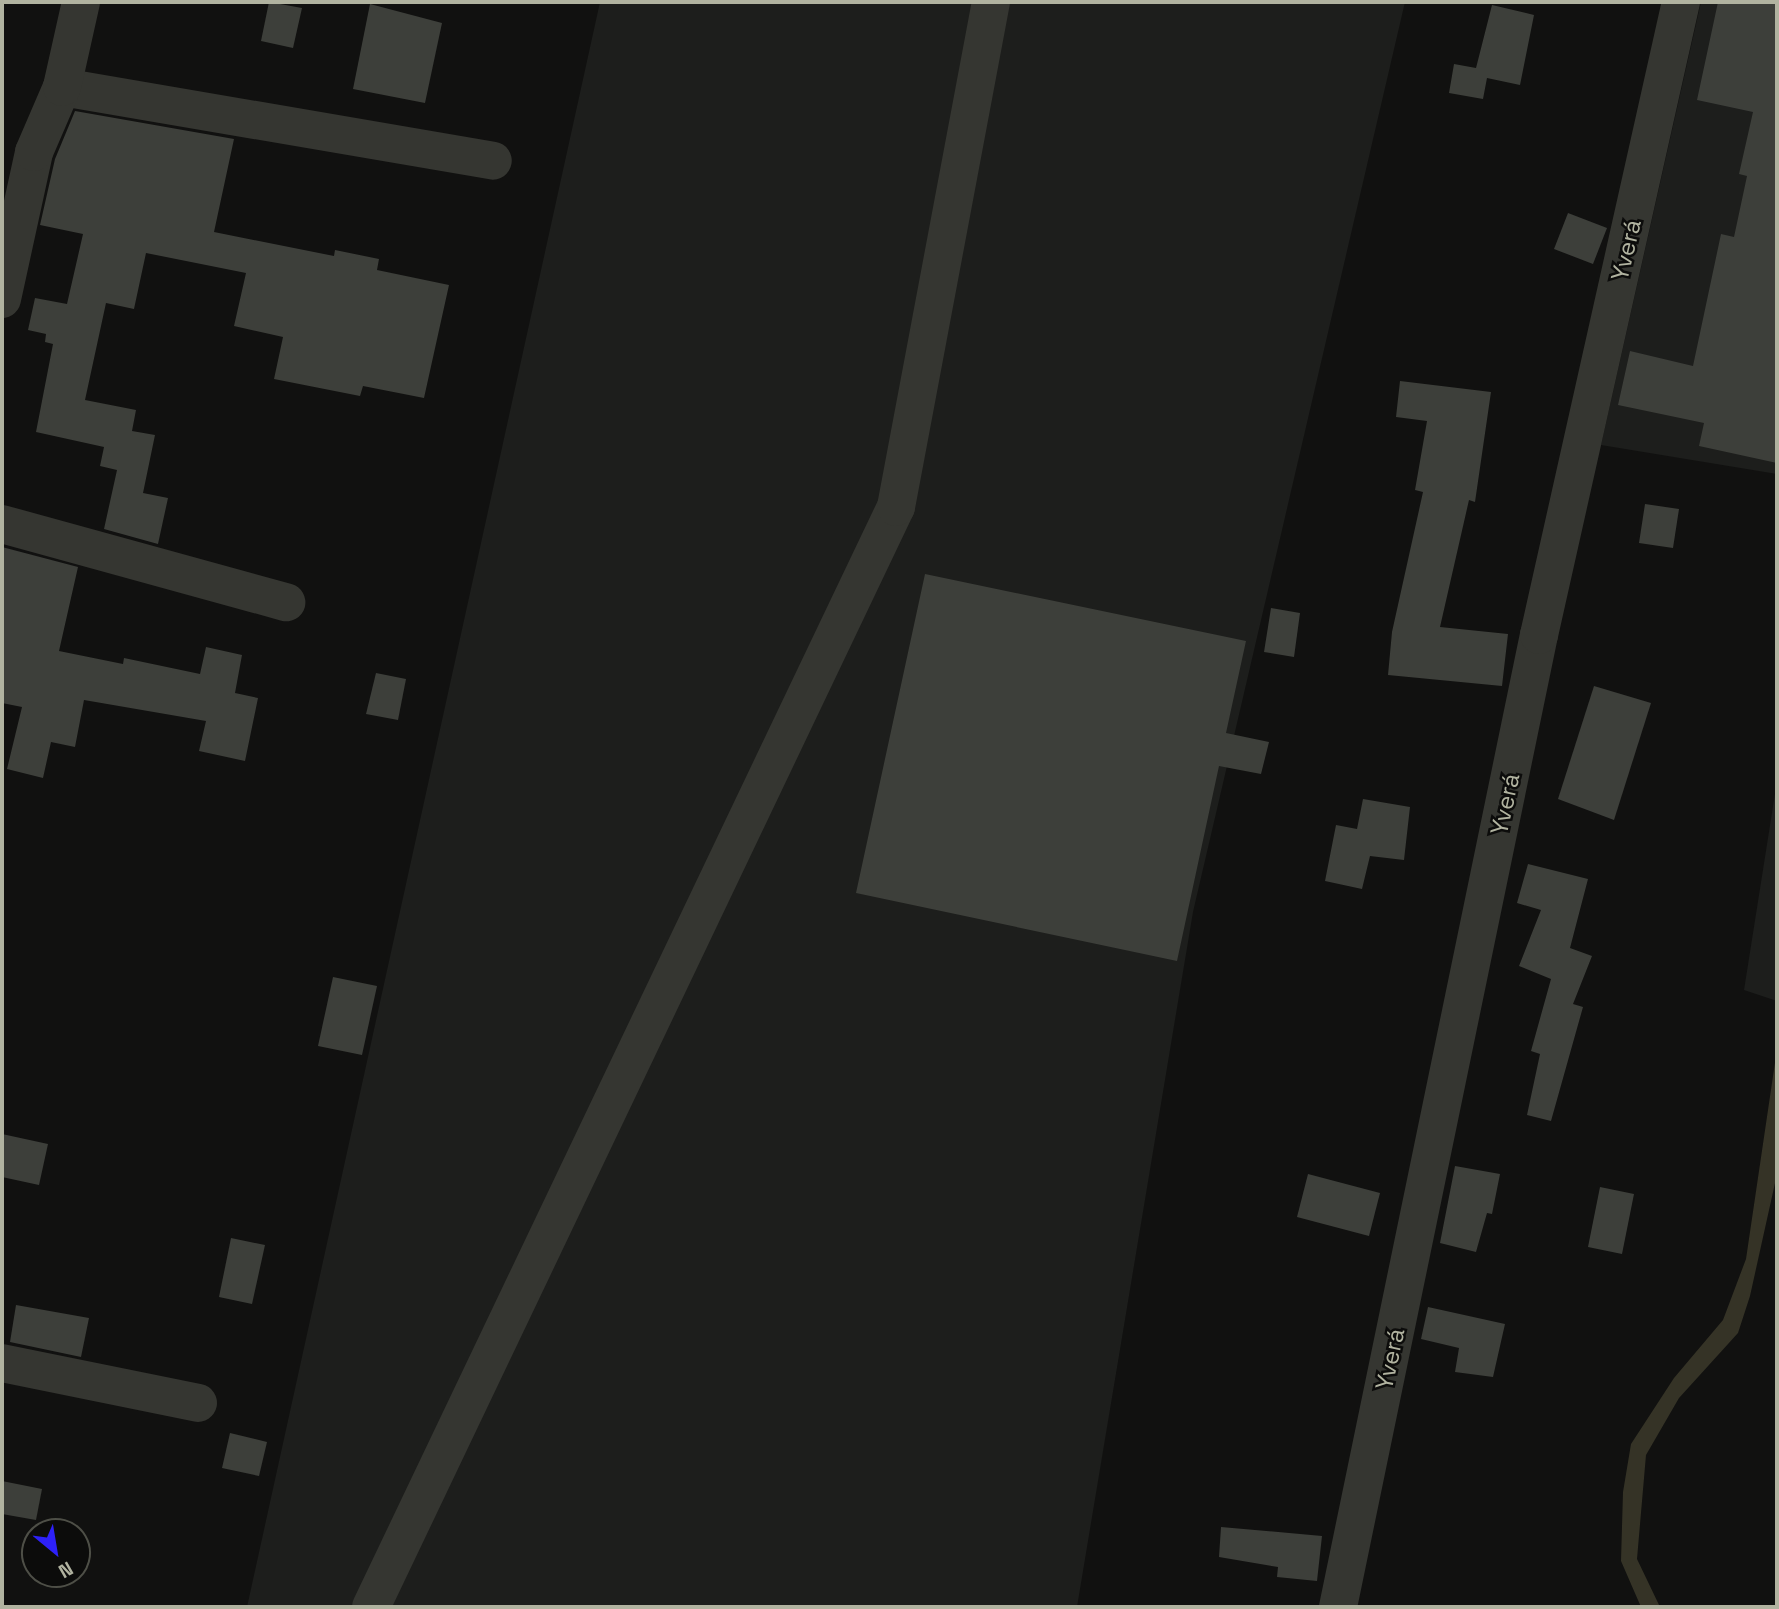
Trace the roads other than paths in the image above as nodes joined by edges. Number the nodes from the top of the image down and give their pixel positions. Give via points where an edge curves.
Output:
1 (81, 2) edge
2 (991, 2) edge
3 (1681, 2) edge
4 (62, 87) junction
5 (18, 148) edge
6 (493, 160) dead end
7 (2, 299) edge
8 (2, 524) edge
9 (286, 602) dead end
10 (2, 1363) edge
11 (198, 1402) dead end
12 (371, 1607) edge
13 (1338, 1607) edge

1 - 4 street
2 - 12 street via 896,507
3 - 13 street, Yverá via 1539,635
4 - 5 street
4 - 6 street
5 - 7 street
8 - 9 street
10 - 11 street

